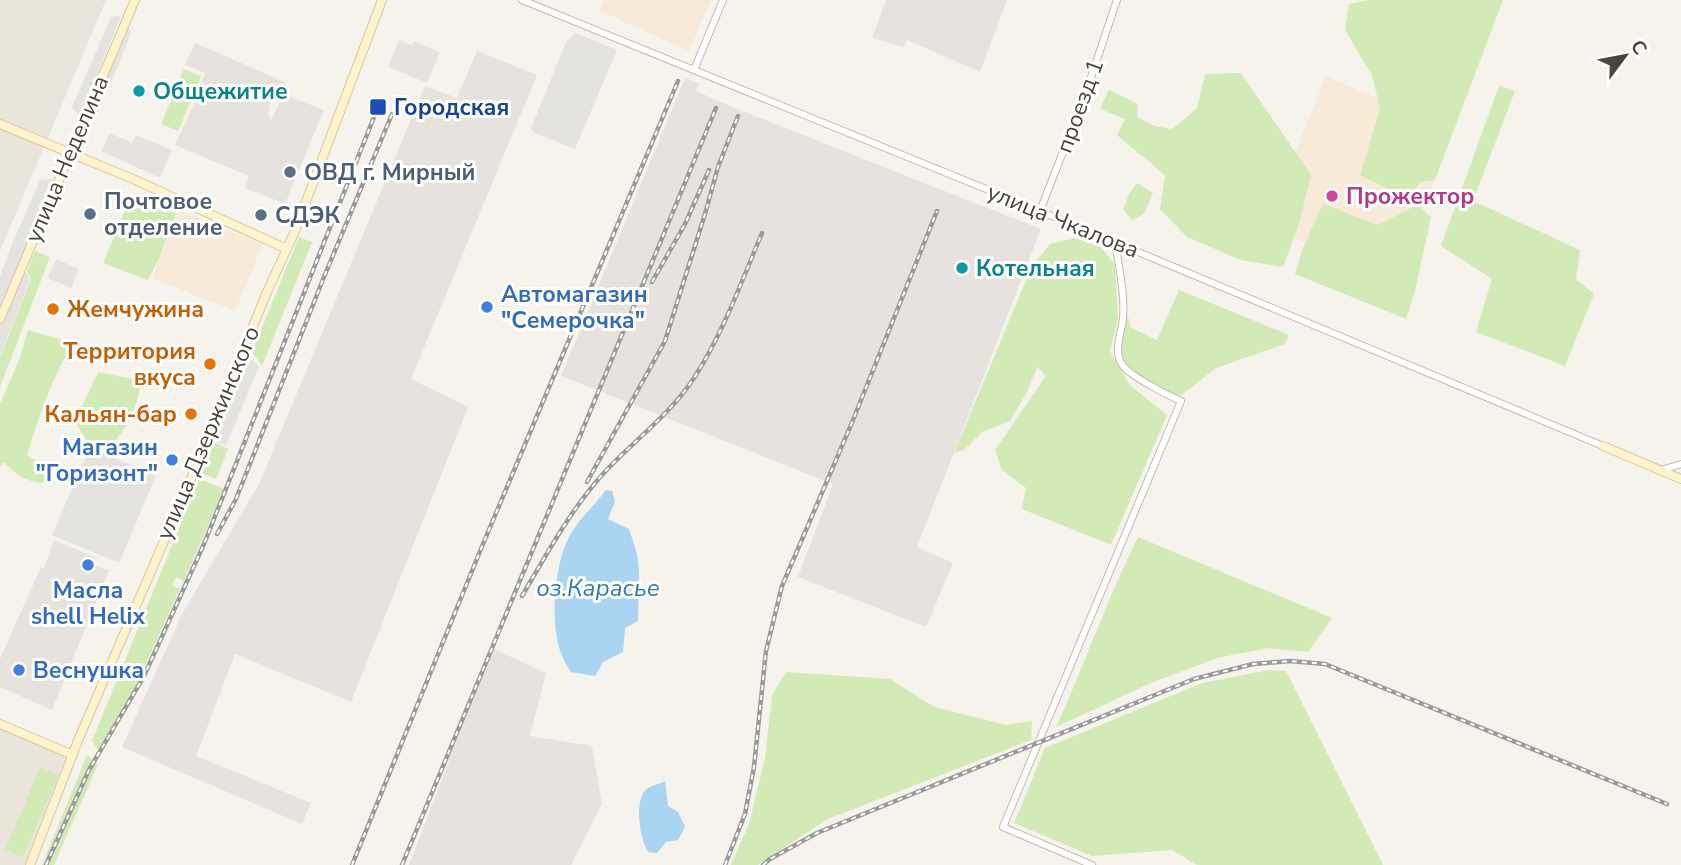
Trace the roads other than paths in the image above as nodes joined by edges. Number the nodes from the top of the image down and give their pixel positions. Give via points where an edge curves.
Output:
1 (135, 0) edge
2 (382, 0) edge
3 (522, 0) edge
4 (723, 0) edge
5 (1117, 0) edge
6 (694, 70) junction
7 (0, 124) edge
8 (69, 153) junction
9 (1040, 211) junction
10 (1115, 242) junction
11 (286, 249) junction
12 (0, 319) edge
13 (1603, 446) joint
14 (1681, 464) edge
15 (1661, 470) junction
16 (1681, 480) edge
17 (0, 724) edge
18 (72, 755) junction
19 (30, 865) edge
20 (1093, 865) edge

1 - 8 street, улица Неделина
2 - 11 street, улица Дзержинского
3 - 6 street, улица Чкалова
4 - 6 street
5 - 9 street, проезд 1
6 - 9 street, улица Чкалова
7 - 8 street
8 - 11 street
8 - 12 street, улица Неделина
9 - 10 street, улица Чкалова
10 - 13 street, улица Чкалова
10 - 20 street via 1123,317 1117,352 1124,367 1181,401 1003,827
11 - 18 street, улица Дзержинского
13 - 15 street
14 - 15 street
15 - 16 street
17 - 18 street
18 - 19 street, улица Дзержинского

